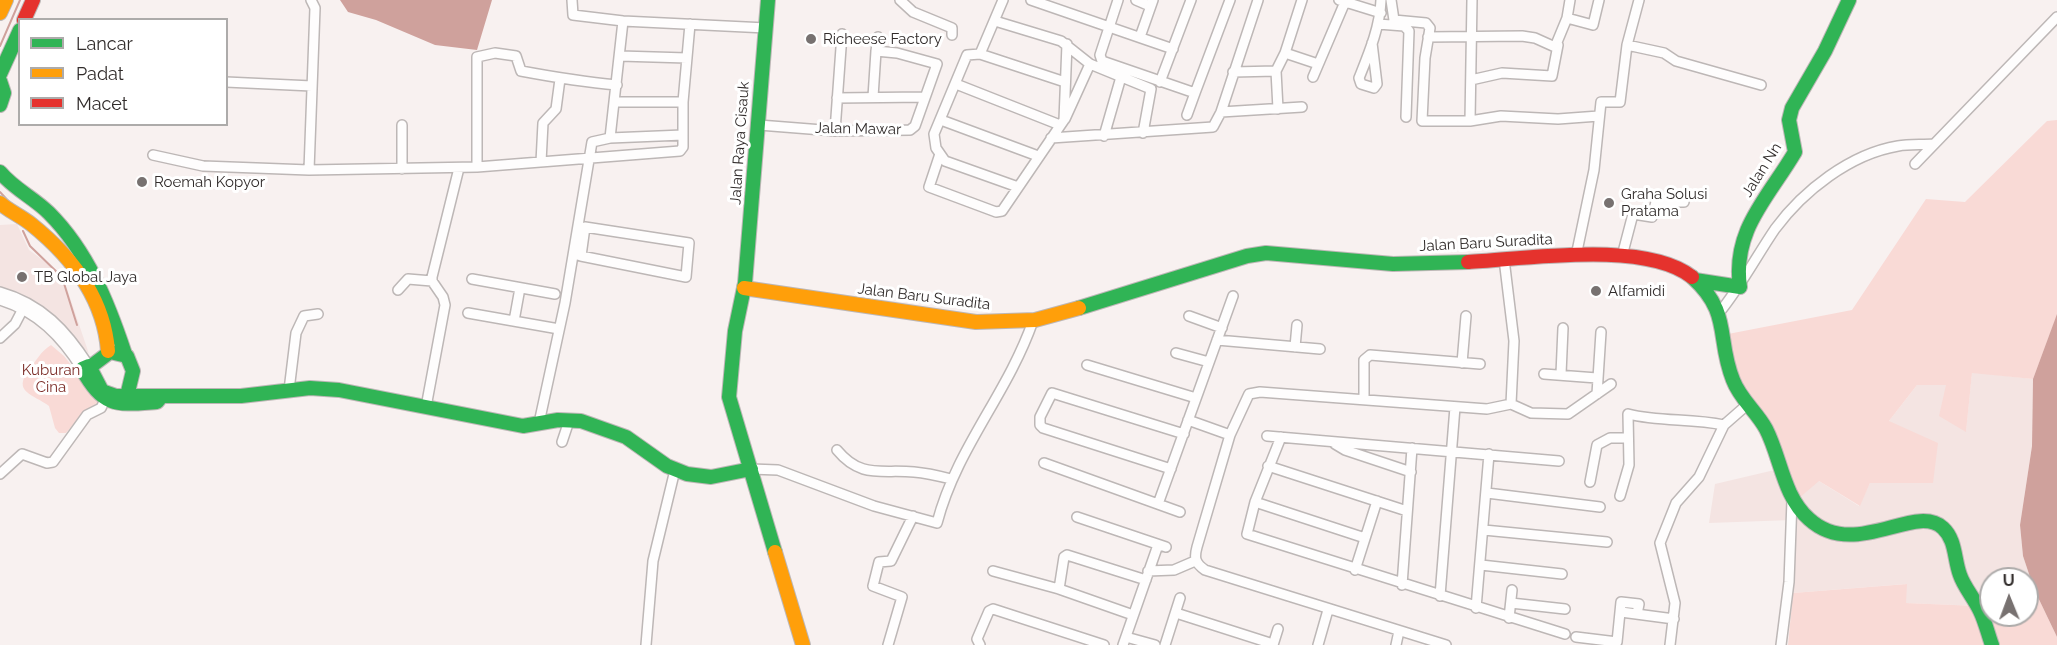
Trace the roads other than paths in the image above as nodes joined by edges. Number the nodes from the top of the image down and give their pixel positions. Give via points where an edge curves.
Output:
1 (6, 0) edge
2 (33, 0) edge
3 (310, 0) edge
4 (572, 0) edge
5 (768, 0) edge
6 (900, 0) edge
7 (1004, 0) edge
8 (1031, 0) edge
9 (1118, 0) edge
10 (1136, 0) edge
11 (1191, 0) edge
12 (1230, 0) edge
13 (1258, 0) edge
14 (1302, 0) edge
15 (1381, 0) edge
16 (1391, 0) edge
17 (1472, 0) edge
18 (1570, 0) edge
19 (1599, 0) edge
20 (1639, 0) edge
21 (1849, 0) edge
22 (1346, 1) edge
23 (1151, 3) edge
24 (0, 13) edge
25 (1381, 13) junction
26 (2057, 17) edge
27 (25, 18) edge
28 (1567, 18) junction
29 (623, 21) junction
30 (995, 21) junction
31 (690, 24) junction
32 (1378, 24) junction
33 (1108, 27) junction
34 (766, 28) junction
35 (18, 34) edge
36 (842, 34) dead end
37 (952, 35) dead end
38 (878, 37) dead end
39 (1140, 37) junction
40 (1428, 37) junction
41 (1472, 37) junction
42 (1372, 43) dead end
43 (1067, 44) junction
44 (1558, 45) junction
45 (1627, 45) junction
46 (1173, 49) junction
47 (876, 51) junction
48 (1285, 53) junction
49 (980, 54) junction
50 (620, 56) junction
51 (687, 58) junction
52 (1090, 64) junction
53 (1318, 64) junction
54 (1276, 71) junction
55 (1233, 72) junction
56 (0, 74) edge
57 (1121, 77) junction
58 (1313, 77) dead end
59 (560, 79) junction
60 (1471, 80) junction
61 (0, 81) edge
62 (228, 82) edge
63 (1065, 82) junction
64 (1160, 82) junction
65 (956, 84) junction
66 (616, 85) junction
67 (1761, 85) dead end
68 (312, 86) junction
69 (1195, 93) junction
70 (873, 97) junction
71 (925, 97) junction
72 (837, 98) junction
73 (615, 102) junction
74 (683, 102) junction
75 (0, 105) edge
76 (1302, 107) dead end
77 (1278, 109) junction
78 (1221, 112) junction
79 (1187, 115) dead end
80 (1599, 116) junction
81 (1406, 117) dead end
82 (941, 120) junction
83 (1470, 121) junction
84 (1062, 123) junction
85 (759, 124) junction
86 (402, 125) dead end
87 (835, 131) junction
88 (1143, 133) junction
89 (683, 135) junction
90 (1104, 136) junction
91 (609, 138) junction
92 (1051, 138) junction
93 (1934, 144) junction
94 (940, 154) junction
95 (153, 155) dead end
96 (1038, 156) junction
97 (592, 158) junction
98 (541, 162) junction
99 (948, 162) junction
100 (1915, 164) dead end
101 (477, 167) junction
102 (459, 168) junction
103 (402, 169) junction
104 (309, 170) junction
105 (0, 172) edge
106 (934, 176) junction
107 (1018, 187) junction
108 (1684, 202) dead end
109 (0, 203) edge
110 (578, 255) junction
111 (1576, 256) junction
112 (1622, 256) junction
113 (1504, 259) junction
114 (472, 279) dead end
115 (1695, 280) junction
116 (432, 281) junction
117 (1740, 287) junction
118 (520, 288) junction
119 (744, 288) junction
120 (398, 290) dead end
121 (0, 292) edge
122 (555, 294) dead end
123 (1233, 296) dead end
124 (0, 300) edge
125 (25, 304) junction
126 (1719, 313) junction
127 (318, 314) dead end
128 (468, 314) dead end
129 (1189, 316) dead end
130 (1466, 316) dead end
131 (514, 321) junction
132 (1033, 321) junction
133 (1297, 325) dead end
134 (1563, 327) dead end
135 (1222, 328) junction
136 (559, 329) junction
137 (1601, 332) dead end
138 (0, 338) edge
139 (1217, 340) junction
140 (1295, 347) junction
141 (1320, 349) dead end
142 (108, 351) junction
143 (1176, 353) dead end
144 (125, 354) junction
145 (1209, 362) junction
146 (1462, 363) junction
147 (1480, 364) dead end
148 (1087, 365) dead end
149 (88, 366) junction
150 (133, 372) junction
151 (1544, 374) dead end
152 (1561, 374) junction
153 (1598, 378) junction
154 (1611, 384) dead end
155 (289, 390) junction
156 (1597, 394) junction
157 (158, 395) junction
158 (1196, 398) junction
159 (1364, 399) junction
160 (127, 400) junction
161 (104, 402) junction
162 (1511, 404) junction
163 (1748, 404) junction
164 (426, 407) junction
165 (1455, 407) junction
166 (1188, 420) junction
167 (569, 421) junction
168 (539, 423) junction
169 (1724, 426) junction
170 (1184, 434) junction
171 (1230, 435) junction
172 (1267, 436) dead end
173 (1281, 437) junction
174 (1627, 438) junction
175 (562, 442) dead end
176 (1333, 442) junction
177 (1412, 448) junction
178 (837, 450) dead end
179 (1450, 451) junction
180 (1489, 454) junction
181 (1559, 461) dead end
182 (1044, 463) dead end
183 (1268, 466) junction
184 (751, 469) junction
185 (1171, 469) junction
186 (675, 470) junction
187 (1411, 472) junction
188 (0, 474) edge
189 (951, 479) junction
190 (1590, 482) dead end
191 (1487, 494) junction
192 (1620, 496) dead end
193 (1792, 500) junction
194 (1377, 501) junction
195 (1255, 502) junction
196 (1158, 504) junction
197 (1600, 507) dead end
198 (1407, 511) junction
199 (1180, 512) dead end
200 (913, 516) junction
201 (1077, 517) dead end
202 (1484, 530) junction
203 (1365, 538) junction
204 (1607, 542) dead end
205 (1195, 561) junction
206 (1481, 565) junction
207 (1355, 570) junction
208 (993, 571) dead end
209 (1562, 574) dead end
210 (1147, 576) junction
211 (1402, 585) junction
212 (1059, 589) junction
213 (1512, 591) dead end
214 (1440, 596) junction
215 (1180, 598) dead end
216 (1510, 603) junction
217 (1476, 608) junction
218 (1565, 609) dead end
219 (1328, 610) junction
220 (1176, 613) junction
221 (1133, 615) junction
222 (1509, 618) junction
223 (1674, 619) junction
224 (1278, 629) dead end
225 (1399, 631) junction
226 (1564, 634) dead end
227 (1576, 637) dead end
228 (1124, 641) edge
229 (1781, 643) edge
230 (1273, 644) edge
231 (1440, 644) edge
232 (646, 645) edge
233 (803, 645) edge
234 (888, 645) edge
235 (980, 645) edge
236 (1104, 645) edge
237 (1155, 645) edge
238 (1165, 645) edge
239 (1318, 645) edge
240 (1396, 645) edge
241 (1670, 645) edge
242 (1771, 645) edge
243 (1992, 645) edge

1 - 24 main road
2 - 27 main road
3 - 68 street via 315,8
4 - 29 street via 573,15
5 - 34 main road, Jalan Raya Cisauk
6 - 37 street via 913,12 952,28
7 - 30 street
8 - 33 street
9 - 33 street
10 - 23 street
11 - 46 street
12 - 69 street
13 - 55 street
14 - 48 street
15 - 25 street
16 - 40 street via 1394,20 1426,23 1430,28
17 - 41 street
18 - 28 street
19 - 28 street via 1593,25
20 - 45 street
21 - 117 main road, Jalan Nn via 1792,108 1789,120 1795,152 1746,228 1736,272
22 - 25 street
22 - 53 street
23 - 39 street
25 - 32 street
26 - 93 street
28 - 44 street
29 - 31 street
29 - 50 street
30 - 43 street
30 - 49 street
31 - 34 street
31 - 51 street
32 - 42 street
32 - 81 street via 1404,26 1409,31
33 - 39 street
33 - 64 street via 1100,55 1102,61
34 - 85 main road, Jalan Raya Cisauk
35 - 56 main road
36 - 72 street
38 - 47 street
39 - 46 street
40 - 41 street
40 - 83 street via 1422,121
41 - 44 street via 1530,37
41 - 60 street
43 - 52 street
43 - 63 street
44 - 60 street via 1552,76 1503,73
45 - 67 street
45 - 80 street via 1620,102 1601,102
46 - 64 street
47 - 70 street
47 - 71 street, Jalan Mawar via 937,64
48 - 53 street
48 - 54 street
49 - 63 street
49 - 65 street via 967,55
50 - 51 street
50 - 66 street
51 - 74 street
52 - 57 street
52 - 84 street
53 - 58 street
54 - 55 street
54 - 77 street
55 - 78 street
57 - 88 street via 1151,89
57 - 90 street
59 - 66 street
59 - 98 street via 556,109 543,123
59 - 101 street via 521,71 516,56 495,53 477,57
60 - 83 street
61 - 75 main road via 4,93
62 - 68 street
63 - 84 street
64 - 69 street
65 - 82 street
65 - 84 street
66 - 73 street
68 - 104 street
69 - 79 street
70 - 71 street
70 - 72 street
71 - 87 street, Jalan Mawar via 910,130
72 - 87 street
73 - 74 street
73 - 91 street
74 - 89 street
76 - 77 street
77 - 78 street
78 - 88 street via 1212,127
80 - 83 street via 1501,116
80 - 111 street via 1594,170
82 - 94 street via 934,134
82 - 96 street
84 - 92 street
85 - 87 street, Jalan Mawar
85 - 119 main road, Jalan Raya Cisauk
86 - 103 street
88 - 90 street
89 - 91 street
89 - 97 street via 680,151
90 - 92 street
91 - 97 street via 593,141
92 - 96 street
93 - 100 street
93 - 117 street via 1875,152 1821,183 1776,229
94 - 99 street
94 - 106 street
95 - 104 street via 203,166
96 - 107 street
97 - 98 street
97 - 110 street
98 - 101 street
99 - 106 street
99 - 107 street
101 - 102 street
102 - 103 street
102 - 116 street
103 - 104 street
105 - 144 main road via 18,190 37,201 75,242 100,284
106 - 107 street via 929,187 996,212 1002,211
108 - 112 street via 1656,202 1652,217 1633,214
109 - 142 main road via 37,229 71,263 103,318
110 - 110 street via 686,278 689,243 585,227
110 - 136 street
111 - 112 main road, Jalan Baru Suradita
111 - 113 main road, Jalan Baru Suradita
112 - 115 main road, Jalan Baru Suradita via 1665,262
113 - 132 main road, Jalan Baru Suradita via 1377,264 1266,253
113 - 162 street via 1514,341
114 - 118 street
115 - 117 main road
115 - 126 main road, Jalan Baru Suradita
116 - 120 street via 408,279
116 - 164 street via 445,305
117 - 126 street
118 - 122 street
118 - 131 street
119 - 132 main road, Jalan Baru Suradita via 976,322
119 - 184 main road, Jalan Raya Cisauk via 729,389 731,409
121 - 125 street
123 - 135 street
124 - 125 street
125 - 138 street via 15,324
125 - 149 street
126 - 163 main road, Jalan Baru Suradita via 1732,379
127 - 155 street via 304,316 298,325
128 - 131 street
129 - 135 street
130 - 146 street
131 - 136 street
132 - 189 street via 1015,368
133 - 140 street
134 - 152 street
135 - 139 street
136 - 168 street
137 - 153 street
139 - 140 street
139 - 145 street
140 - 141 street
142 - 144 main road
142 - 149 main road
143 - 145 street
144 - 150 main road
145 - 158 street
146 - 147 street
146 - 159 street via 1370,354 1364,360
148 - 158 street
149 - 160 main road via 102,391
149 - 161 main road via 93,389
150 - 157 main road via 140,384
150 - 160 main road
151 - 152 street
152 - 153 street
153 - 156 street
154 - 156 street
155 - 157 main road via 241,396
155 - 164 main road via 339,390
156 - 162 street via 1568,414 1531,413
157 - 160 main road via 157,402
158 - 166 street
159 - 165 street
159 - 171 street via 1253,392
160 - 161 main road
161 - 188 street via 87,415 53,462 22,454
162 - 165 street via 1487,409
163 - 169 street
163 - 193 main road, Jalan Baru Suradita via 1773,442
164 - 168 main road via 523,426
165 - 179 street
166 - 170 street
166 - 171 street
167 - 168 main road
167 - 175 street
167 - 186 main road via 615,431
169 - 174 street via 1628,414
169 - 223 street via 1699,477 1676,502 1660,543 1675,603
170 - 185 street
170 - 185 street via 1052,393 1040,417 1043,428
171 - 205 street
172 - 173 street
173 - 176 street
173 - 183 street
174 - 190 street via 1610,438 1597,445
174 - 192 street via 1629,465
176 - 177 street
176 - 187 street via 1345,450
177 - 179 street
177 - 187 street
178 - 189 street via 857,468 881,473 917,472
179 - 180 street
179 - 214 street
180 - 181 street
180 - 191 street
182 - 196 street
183 - 194 street
183 - 195 street
184 - 186 main road via 711,477
184 - 200 street via 778,470 874,506
184 - 233 main road, Jalan Raya Cisauk
185 - 196 street
186 - 232 street via 653,561
187 - 198 street
189 - 200 street via 937,524
191 - 197 street
191 - 202 street
193 - 229 street via 1789,582
193 - 243 main road, Jalan Baru Suradita via 1807,518 1838,536 1860,537 1910,522 1942,527 1952,542 1960,576 1980,611
194 - 198 street
194 - 203 street
195 - 203 street
195 - 207 street via 1247,534
196 - 199 street
198 - 211 street
200 - 234 street via 891,561 879,562 873,586 902,597
201 - 210 street via 1162,546
202 - 204 street
202 - 206 street
203 - 207 street
205 - 210 street
205 - 219 street via 1204,570
206 - 209 street
206 - 217 street
207 - 211 street
208 - 212 street
210 - 212 street via 1067,555
210 - 221 street
211 - 214 street
212 - 221 street
213 - 216 street
214 - 217 street
215 - 220 street
216 - 218 street
216 - 222 street
217 - 222 street
219 - 225 street
219 - 239 street
220 - 230 street
220 - 238 street
221 - 228 street
222 - 226 street
223 - 227 street via 1621,612 1617,642
223 - 241 street
224 - 230 street
225 - 231 street
225 - 240 street
228 - 237 street
229 - 242 street
235 - 236 street via 977,639 993,609

